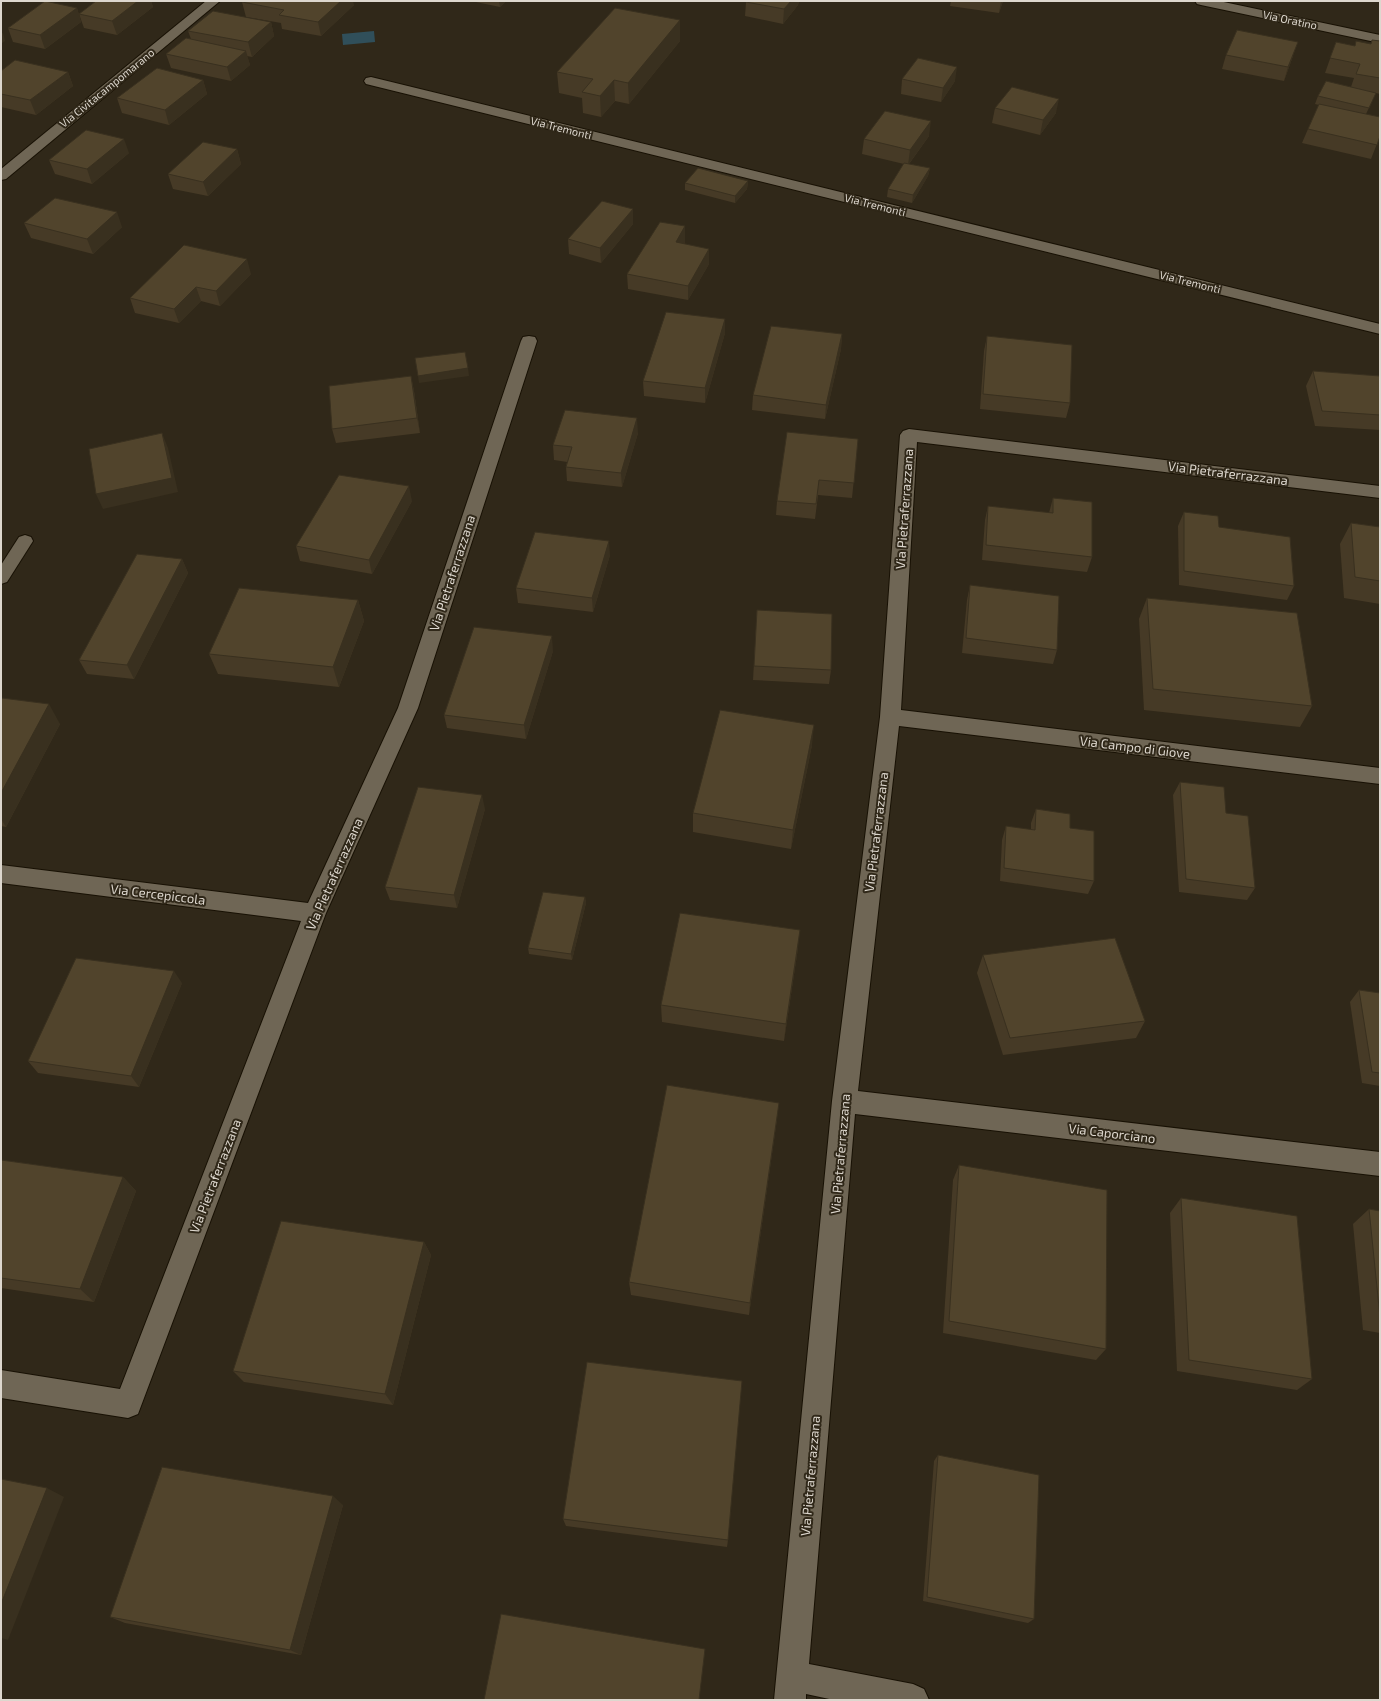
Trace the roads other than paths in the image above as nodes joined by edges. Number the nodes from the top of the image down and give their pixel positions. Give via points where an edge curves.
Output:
1 (214, 1) edge
2 (1201, 1) edge
3 (1380, 39) edge
4 (371, 81) dead end
5 (1, 176) edge
6 (1380, 329) edge
7 (529, 341) dead end
8 (1380, 492) edge
9 (25, 541) dead end
10 (1, 578) edge
11 (890, 717) junction
12 (1380, 776) edge
13 (1, 874) edge
14 (316, 913) junction
15 (844, 1102) junction
16 (1380, 1164) edge
17 (1, 1384) edge
18 (791, 1688) edge
19 (913, 1700) edge

1 - 5 street, Via Civitacampomarano
2 - 3 street, Via Oratino
4 - 6 street, Via Tremonti
7 - 14 street, Via Pietraferrazzana via 408,708
8 - 11 street, Via Pietraferrazzana via 908,435
9 - 10 lane
11 - 12 street, Via Campo di Giove
11 - 15 street, Via Pietraferrazzana
13 - 14 street, Via Cercepiccola
14 - 17 street, Via Pietraferrazzana via 128,1404
15 - 16 street, Via Caporciano
15 - 18 street, Via Pietraferrazzana
18 - 19 street

